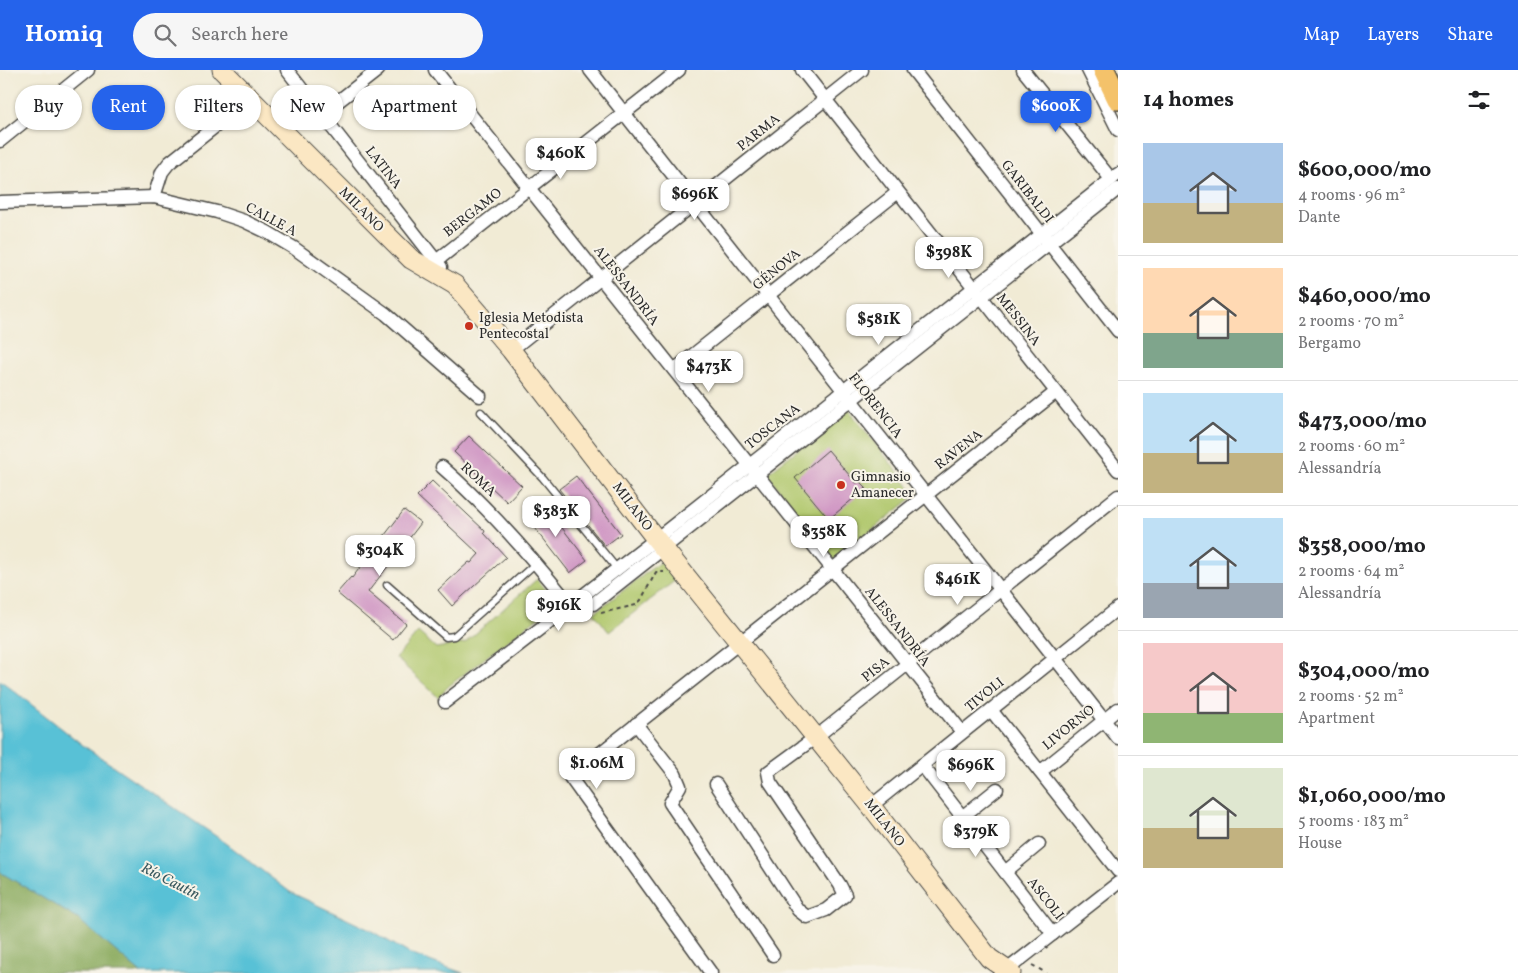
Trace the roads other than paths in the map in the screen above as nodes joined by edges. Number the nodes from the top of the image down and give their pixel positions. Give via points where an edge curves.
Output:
1 (88, 70) edge
2 (222, 70) edge
3 (287, 70) edge
4 (378, 70) edge
5 (435, 70) edge
6 (590, 70) edge
7 (679, 70) edge
8 (802, 70) edge
9 (862, 70) edge
10 (913, 70) edge
11 (1023, 70) edge
12 (1092, 71) edge
13 (238, 85) edge
14 (299, 85) edge
15 (343, 98) edge
16 (826, 99) junction
17 (1118, 99) edge
18 (261, 108) edge
19 (624, 113) junction
20 (211, 130) edge
21 (334, 130) edge
22 (1118, 130) edge
23 (0, 141) edge
24 (1116, 181) edge
25 (529, 188) junction
26 (898, 192) junction
27 (154, 197) junction
28 (0, 202) edge
29 (695, 203) junction
30 (1045, 239) junction
31 (431, 265) junction
32 (601, 278) junction
33 (978, 292) junction
34 (769, 296) junction
35 (1118, 331) edge
36 (511, 350) junction
37 (674, 370) junction
38 (1056, 392) junction
39 (480, 396) dead end
40 (847, 396) junction
41 (482, 412) dead end
42 (442, 467) dead end
43 (753, 470) junction
44 (1118, 470) edge
45 (926, 495) junction
46 (1118, 496) edge
47 (660, 544) junction
48 (536, 563) junction
49 (832, 569) junction
50 (618, 570) junction
51 (387, 585) dead end
52 (1001, 590) junction
53 (571, 606) junction
54 (596, 607) road end
55 (1118, 608) edge
56 (738, 642) junction
57 (1055, 658) junction
58 (908, 664) junction
59 (445, 702) dead end
60 (1118, 709) edge
61 (991, 710) junction
62 (1104, 720) junction
63 (636, 724) junction
64 (962, 732) junction
65 (816, 737) junction
66 (1118, 738) edge
67 (922, 765) junction
68 (1040, 772) junction
69 (716, 784) dead end
70 (997, 789) dead end
71 (871, 806) junction
72 (962, 817) junction
73 (1039, 844) dead end
74 (1118, 871) edge
75 (1005, 872) junction
76 (1118, 883) edge
77 (1053, 934) junction
78 (773, 955) dead end
79 (1010, 969) edge
80 (711, 973) edge

1 - 23 street
2 - 13 street, MILANO
3 - 14 street, LATINA
4 - 15 street
5 - 25 street, ALESSANDRÍA
6 - 19 street, FLORENCIA
7 - 19 street, BERGAMO
8 - 16 street, MESSINA
9 - 16 street, PARMA
10 - 30 street, GARIBALDI
11 - 24 street
12 - 17 main road
12 - 22 street
16 - 26 street, MESSINA
16 - 29 street, PARMA
18 - 31 street, MILANO via 411,259
19 - 25 street, BERGAMO
19 - 29 street, FLORENCIA
20 - 27 street via 169,163 162,172
21 - 31 street, LATINA
24 - 30 street, TOSCANA
25 - 31 street, BERGAMO
25 - 32 street, ALESSANDRÍA
26 - 33 street, MESSINA
26 - 34 street, GÉNOVA
27 - 28 street, CALLE A
27 - 39 street, CALLE A via 244,221 294,248 386,314
29 - 32 street, PARMA
29 - 34 street, FLORENCIA
30 - 33 street, TOSCANA
30 - 35 street, GARIBALDI
31 - 36 street, MILANO via 455,285
32 - 36 street, PARMA
32 - 37 street, ALESSANDRÍA
33 - 38 street, MESSINA
33 - 40 street, TOSCANA
34 - 37 street, GÉNOVA
34 - 40 street, FLORENCIA
36 - 47 street, MILANO
37 - 43 street, ALESSANDRÍA
38 - 44 street, MESSINA
38 - 45 street, RAVENA
40 - 43 street, TOSCANA
40 - 45 street, FLORENCIA
41 - 50 lane via 543,478
42 - 48 street, ROMA via 472,494
43 - 47 street, TOSCANA
43 - 49 street, ALESSANDRÍA
45 - 49 street, RAVENA
45 - 52 street, FLORENCIA
46 - 52 street, PISA
47 - 50 street, TOSCANA
47 - 54 street, TOSCANA
47 - 56 street, MILANO
48 - 51 lane via 454,636 446,636
48 - 53 street, ROMA
49 - 56 street, RAVENA
49 - 58 street, ALESSANDRÍA
50 - 53 street, TOSCANA
52 - 57 street, FLORENCIA
52 - 58 street, PISA
53 - 59 street, TOSCANA
55 - 57 street, TIVOLI
56 - 63 street, RAVENA
56 - 65 street, MILANO
57 - 61 street, TIVOLI
57 - 62 street, FLORENCIA
58 - 64 street, ALESSANDRÍA
58 - 65 street, PISA
60 - 62 street, LIVORNO
61 - 64 street, TIVOLI
61 - 68 street
62 - 66 street, FLORENCIA
62 - 68 street, LIVORNO
63 - 78 street via 675,774 680,786 670,803
63 - 80 street, RAVENA via 570,777
64 - 67 street, TIVOLI
65 - 69 street, PISA via 768,772 770,782 845,895 826,910 807,917 798,910
65 - 71 street, MILANO
67 - 71 street, TIVOLI
67 - 72 street, ASCOLI
68 - 74 street
70 - 72 street
71 - 79 street, MILANO via 989,958
72 - 75 street, ASCOLI
73 - 75 street
75 - 77 street, ASCOLI
76 - 77 street
77 - 79 street

